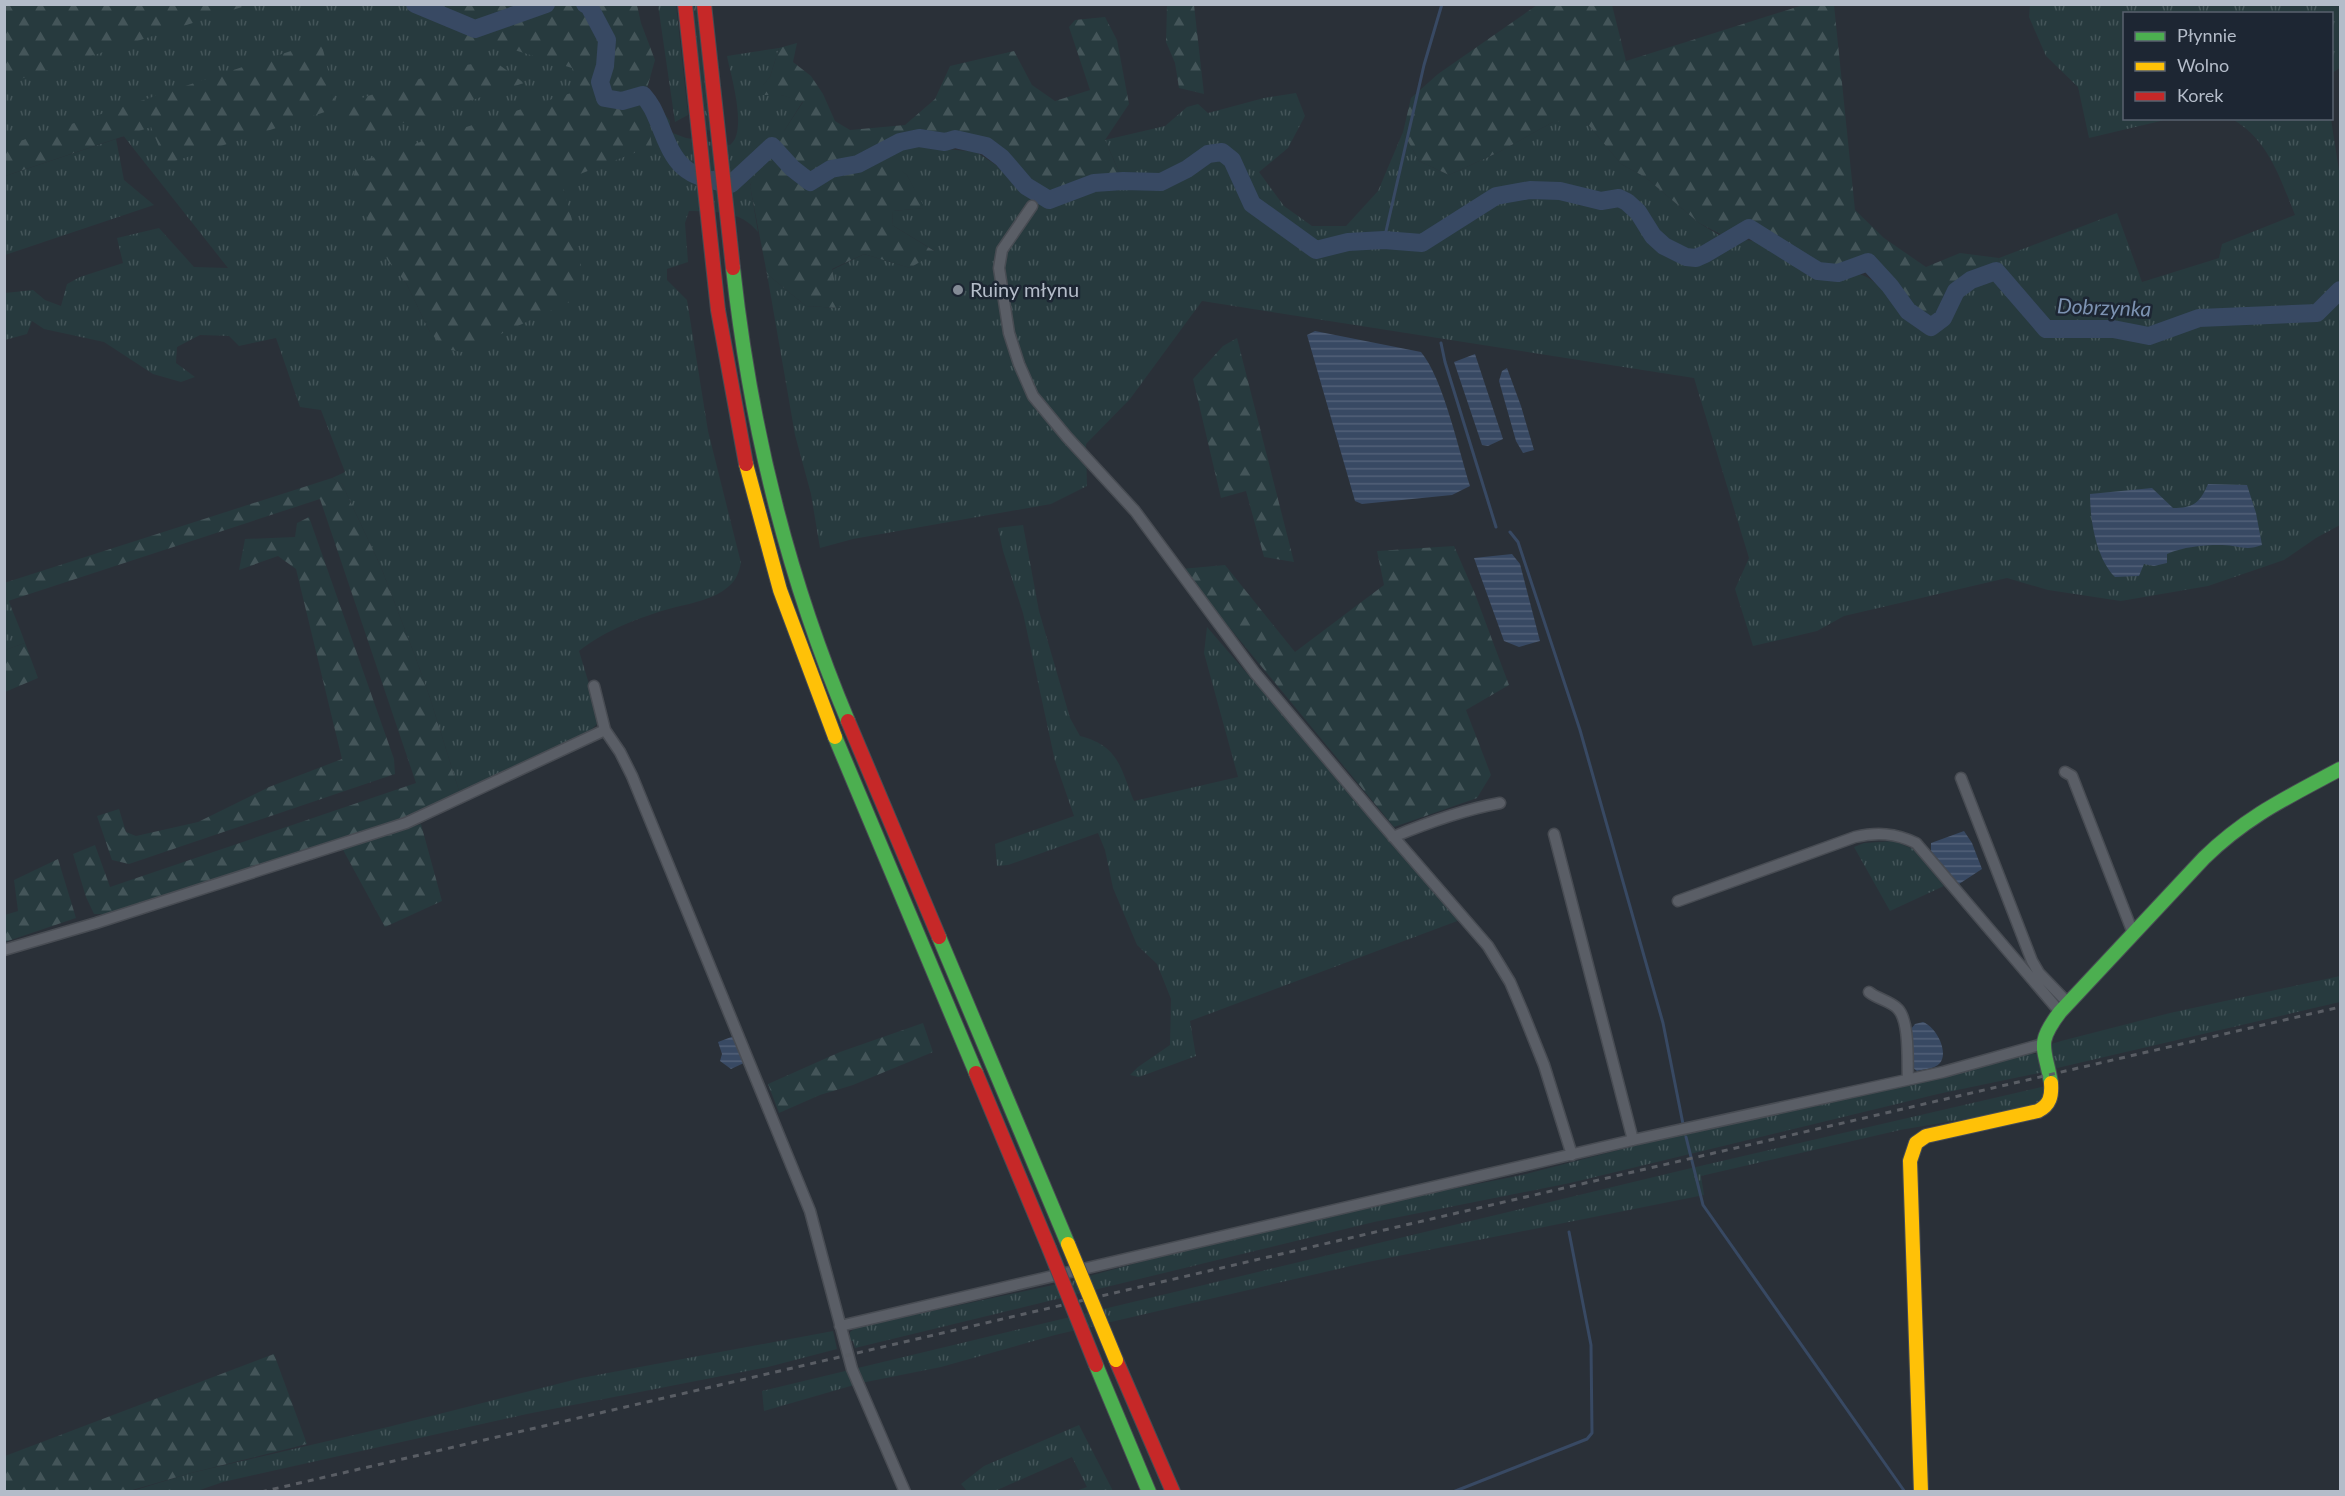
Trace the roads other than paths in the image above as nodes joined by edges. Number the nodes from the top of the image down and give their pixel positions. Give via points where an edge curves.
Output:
1 (685, 4) edge
2 (704, 4) edge
3 (1032, 206) dead end
4 (594, 687) dead end
5 (605, 730) junction
6 (2340, 769) edge
7 (2065, 772) dead end
8 (1960, 778) dead end
9 (1500, 803) dead end
10 (1554, 834) dead end
11 (1393, 837) junction
12 (1678, 901) dead end
13 (2133, 933) junction
14 (4, 950) edge
15 (1869, 993) dead end
16 (2064, 1007) junction
17 (2043, 1044) junction
18 (1908, 1079) junction
19 (1633, 1140) junction
20 (1572, 1155) junction
21 (840, 1326) junction
22 (905, 1491) edge
23 (1149, 1491) edge
24 (1173, 1491) edge
25 (1921, 1491) edge

1 - 23 main road, bridge via 719,316 736,417 764,536 828,724
2 - 24 main road, bridge via 738,314 756,425 800,592 846,717
3 - 11 street via 1002,250 999,268 1009,333 1033,396 1135,511 1255,674
4 - 5 street
5 - 14 street via 406,823
5 - 21 street via 632,776 810,1210
6 - 13 main road via 2239,826
7 - 13 street via 2072,776
8 - 16 street via 2032,962
9 - 11 street via 1467,809
10 - 19 street
11 - 20 street via 1473,926 1510,982 1544,1065
12 - 16 street via 1855,837 1899,835 1916,843
13 - 16 main road
15 - 18 street via 1893,1005 1902,1015
16 - 17 main road via 2046,1032
17 - 18 street
17 - 25 main road via 2051,1085 2047,1106 1926,1136 1912,1151 1910,1190
18 - 19 street
19 - 20 street
20 - 21 street
21 - 22 street via 861,1392

